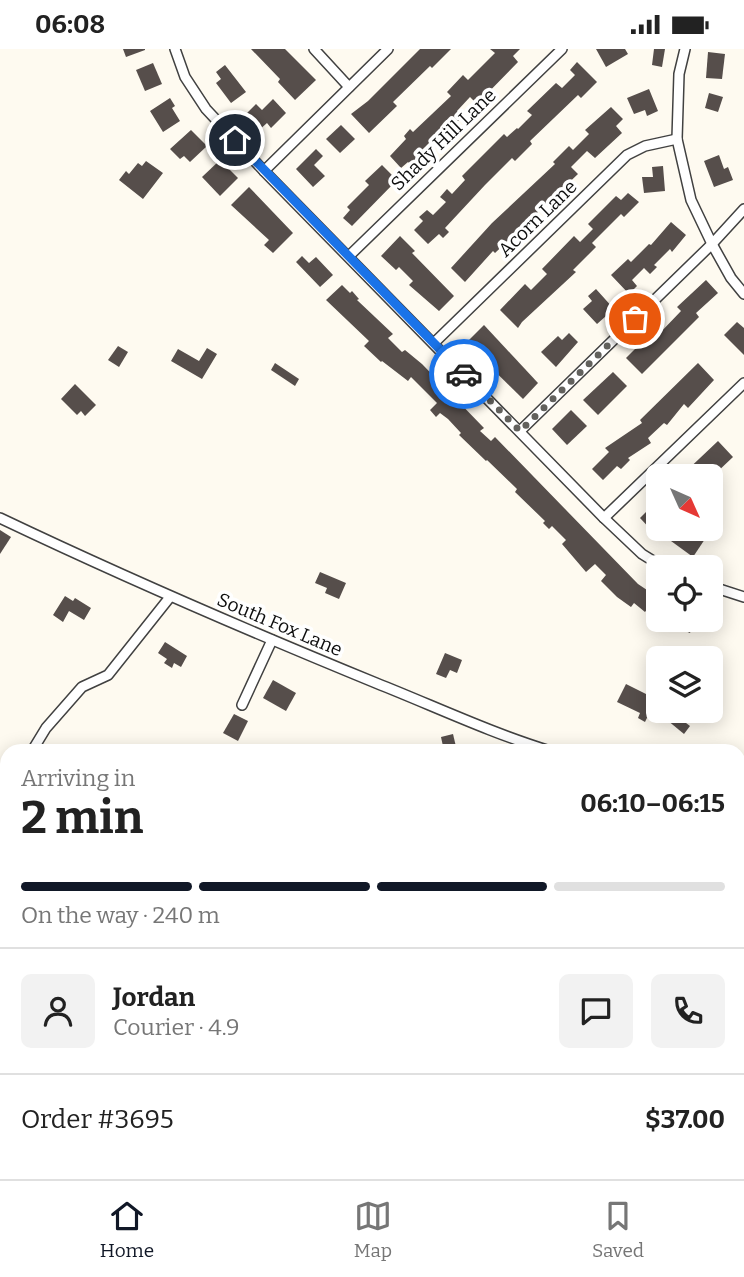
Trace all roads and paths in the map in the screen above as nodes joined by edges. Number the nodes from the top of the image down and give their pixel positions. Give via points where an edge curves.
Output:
1 (175, 49) edge
2 (314, 49) edge
3 (388, 49) edge
4 (562, 49) edge
5 (685, 49) edge
6 (349, 87) junction
7 (677, 138) junction
8 (264, 171) junction
9 (744, 209) edge
10 (712, 244) junction
11 (349, 256) junction
12 (744, 294) edge
13 (434, 343) junction
14 (744, 383) edge
15 (520, 431) junction
16 (604, 517) junction
17 (0, 518) edge
18 (646, 556) edge
19 (723, 590) edge
20 (170, 597) junction
21 (744, 597) edge
22 (272, 640) junction
23 (243, 705) dead end
24 (36, 744) edge
25 (526, 744) edge

1 - 8 street via 185,77 206,109
2 - 6 street
3 - 6 street
4 - 11 street, Shady Hill Lane
5 - 7 street via 679,74
6 - 8 street
7 - 10 street via 691,199
7 - 13 street, Acorn Lane via 627,155
8 - 11 street
9 - 10 street
10 - 12 street
10 - 15 street
11 - 13 street
13 - 15 street
14 - 16 street
15 - 16 street
16 - 18 street
17 - 20 street, South Fox Lane
19 - 21 street
20 - 22 street, South Fox Lane
20 - 24 street via 108,675 82,687
22 - 23 street
22 - 25 street, South Fox Lane

